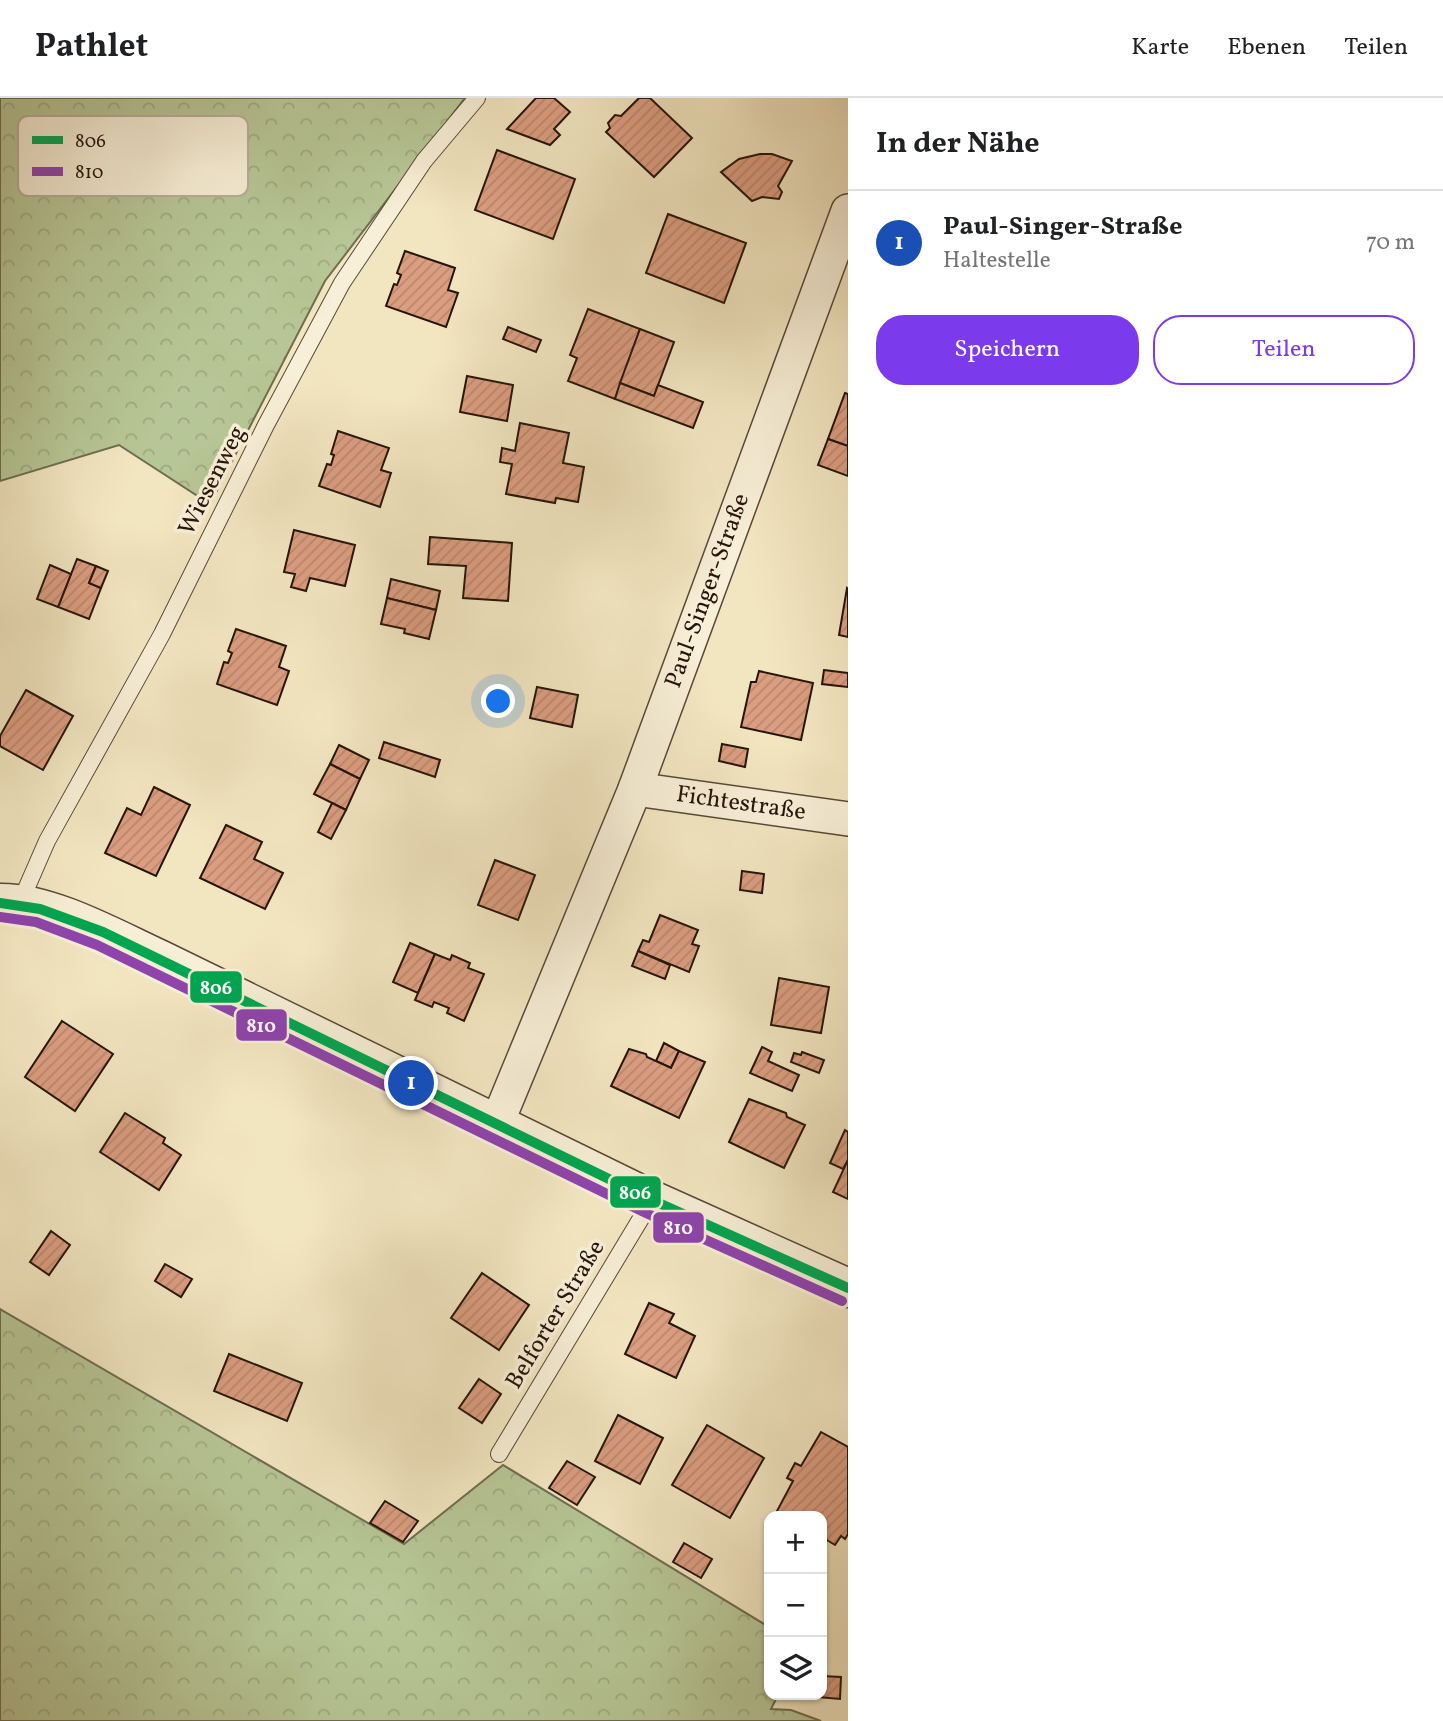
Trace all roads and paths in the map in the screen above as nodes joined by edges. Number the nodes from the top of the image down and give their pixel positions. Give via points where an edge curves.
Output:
1 (477, 98) edge
2 (848, 211) edge
3 (635, 789) junction
4 (848, 819) edge
5 (10, 903) edge
6 (497, 1123) junction
7 (652, 1200) junction
8 (848, 1287) edge
9 (499, 1454) dead end

1 - 5 lane, Wiesenweg via 424,160 342,283 162,634
2 - 3 street, Paul-Singer-Straße
3 - 4 street, Fichtestraße
3 - 6 street, Paul-Singer-Straße
5 - 6 street via 82,923
6 - 7 street
7 - 8 street
7 - 9 lane, Belforter Straße

